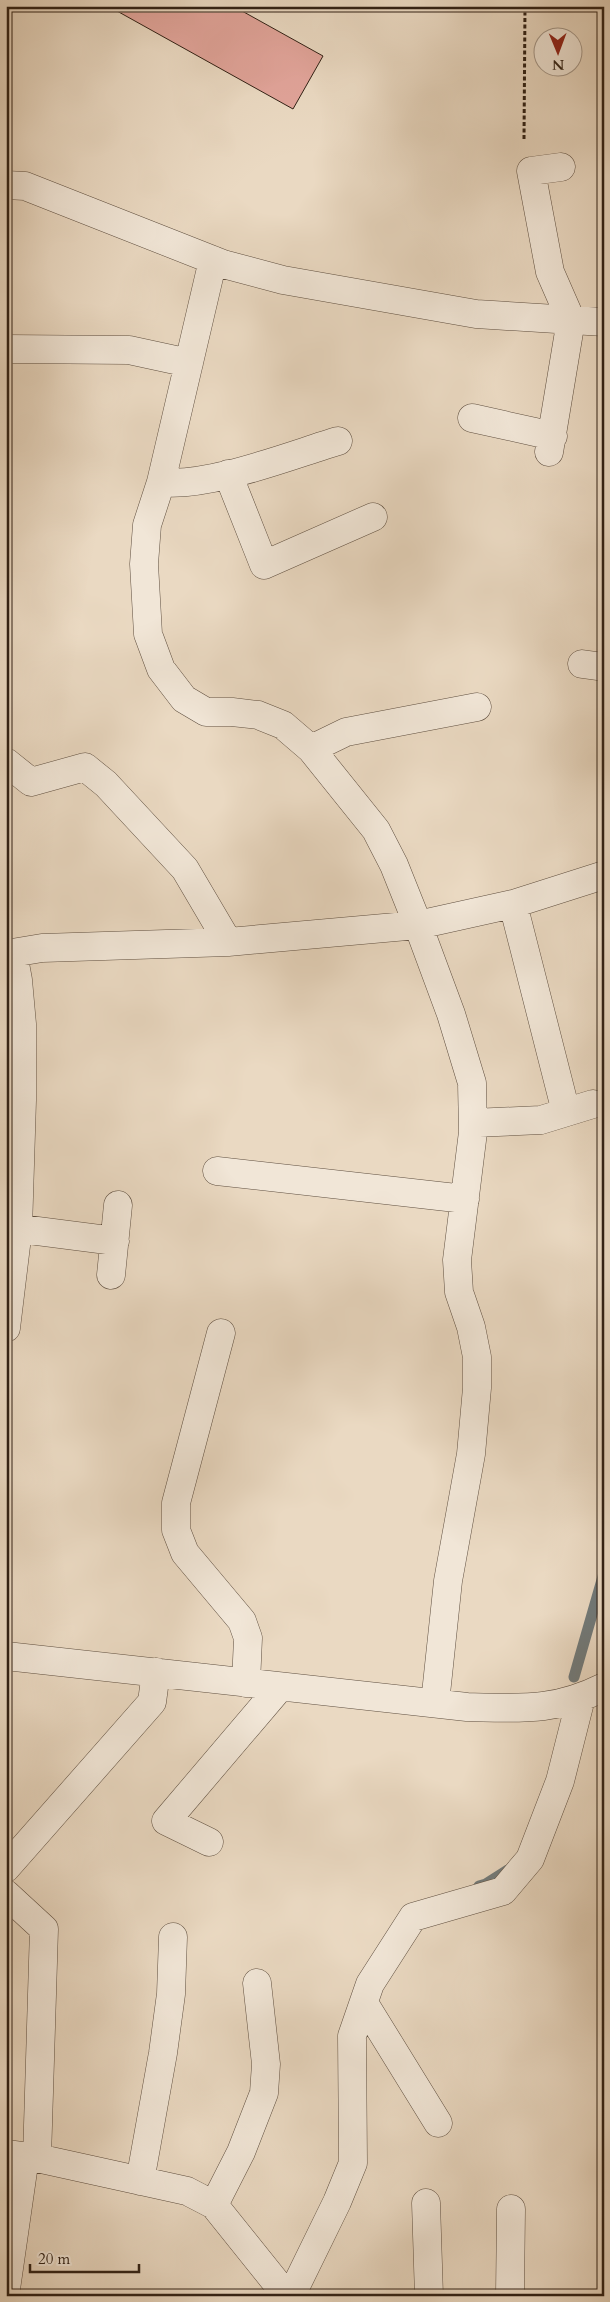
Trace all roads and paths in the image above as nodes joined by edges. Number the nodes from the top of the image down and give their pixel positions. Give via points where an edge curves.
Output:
1 (525, 6) edge
2 (561, 166) dead end
3 (531, 171) junction
4 (6, 185) edge
5 (212, 260) junction
6 (571, 320) junction
7 (604, 322) edge
8 (6, 349) edge
9 (189, 364) junction
10 (472, 418) dead end
11 (338, 441) dead end
12 (228, 474) junction
13 (161, 482) junction
14 (374, 518) dead end
15 (477, 707) dead end
16 (311, 749) junction
17 (6, 762) edge
18 (604, 875) edge
19 (513, 904) junction
20 (418, 925) junction
21 (228, 942) junction
22 (10, 954) edge
23 (593, 1104) dead end
24 (566, 1112) junction
25 (473, 1123) junction
26 (217, 1171) dead end
27 (465, 1199) junction
28 (118, 1205) dead end
29 (12, 1228) edge
30 (115, 1241) junction
31 (111, 1275) dead end
32 (6, 1328) edge
33 (221, 1333) dead end
34 (6, 1656) edge
35 (156, 1672) junction
36 (246, 1683) junction
37 (280, 1687) junction
38 (592, 1693) edge
39 (435, 1703) junction
40 (209, 1842) dead end
41 (6, 1868) edge
42 (6, 1894) edge
43 (173, 1937) dead end
44 (257, 1983) dead end
45 (364, 2003) junction
46 (438, 2123) dead end
47 (23, 2156) edge
48 (140, 2181) junction
49 (426, 2204) dead end
50 (214, 2205) junction
51 (511, 2209) dead end
52 (6, 2289) edge
53 (287, 2296) edge
54 (291, 2296) edge
55 (429, 2296) edge
56 (510, 2296) edge

1 - 3 path via 524,147
2 - 3 street
3 - 6 street via 550,272
4 - 5 street via 25,186
5 - 6 street via 282,280 476,314
5 - 9 street
6 - 7 street
6 - 10 street via 551,444
8 - 9 street via 129,350
9 - 13 street
11 - 12 street
12 - 13 street via 177,484
12 - 14 street via 264,565
13 - 16 street via 147,525 144,564 148,634 161,669 184,698 206,712 258,715 283,725
15 - 16 street via 346,732
16 - 20 street via 376,830
17 - 21 street via 32,782 85,767 106,784 185,869
18 - 19 street
19 - 20 street
19 - 24 street
20 - 21 street
20 - 25 street via 472,1083
21 - 22 street via 52,947
22 - 29 street via 22,1024 22,1100
23 - 24 street
24 - 25 street via 541,1120
25 - 27 street
26 - 27 street
27 - 39 street via 457,1260 459,1292 477,1357 478,1388 471,1454 448,1581
28 - 30 street
29 - 30 street
29 - 32 street
30 - 31 street
33 - 36 street via 176,1503 176,1530 185,1553 242,1621 248,1638
34 - 35 street
35 - 36 street
35 - 41 street via 152,1702
36 - 37 street
37 - 39 street
37 - 40 street via 166,1821
38 - 39 street via 536,1709
38 - 45 street via 530,1860 503,1891 413,1916 370,1984
42 - 47 street via 44,1929
43 - 48 street via 171,1994
44 - 50 street via 266,2064 264,2093
45 - 46 street
45 - 54 street via 352,2036 353,2163
47 - 48 street
47 - 52 street
48 - 50 street via 187,2191
49 - 55 street
50 - 53 street
51 - 56 street

